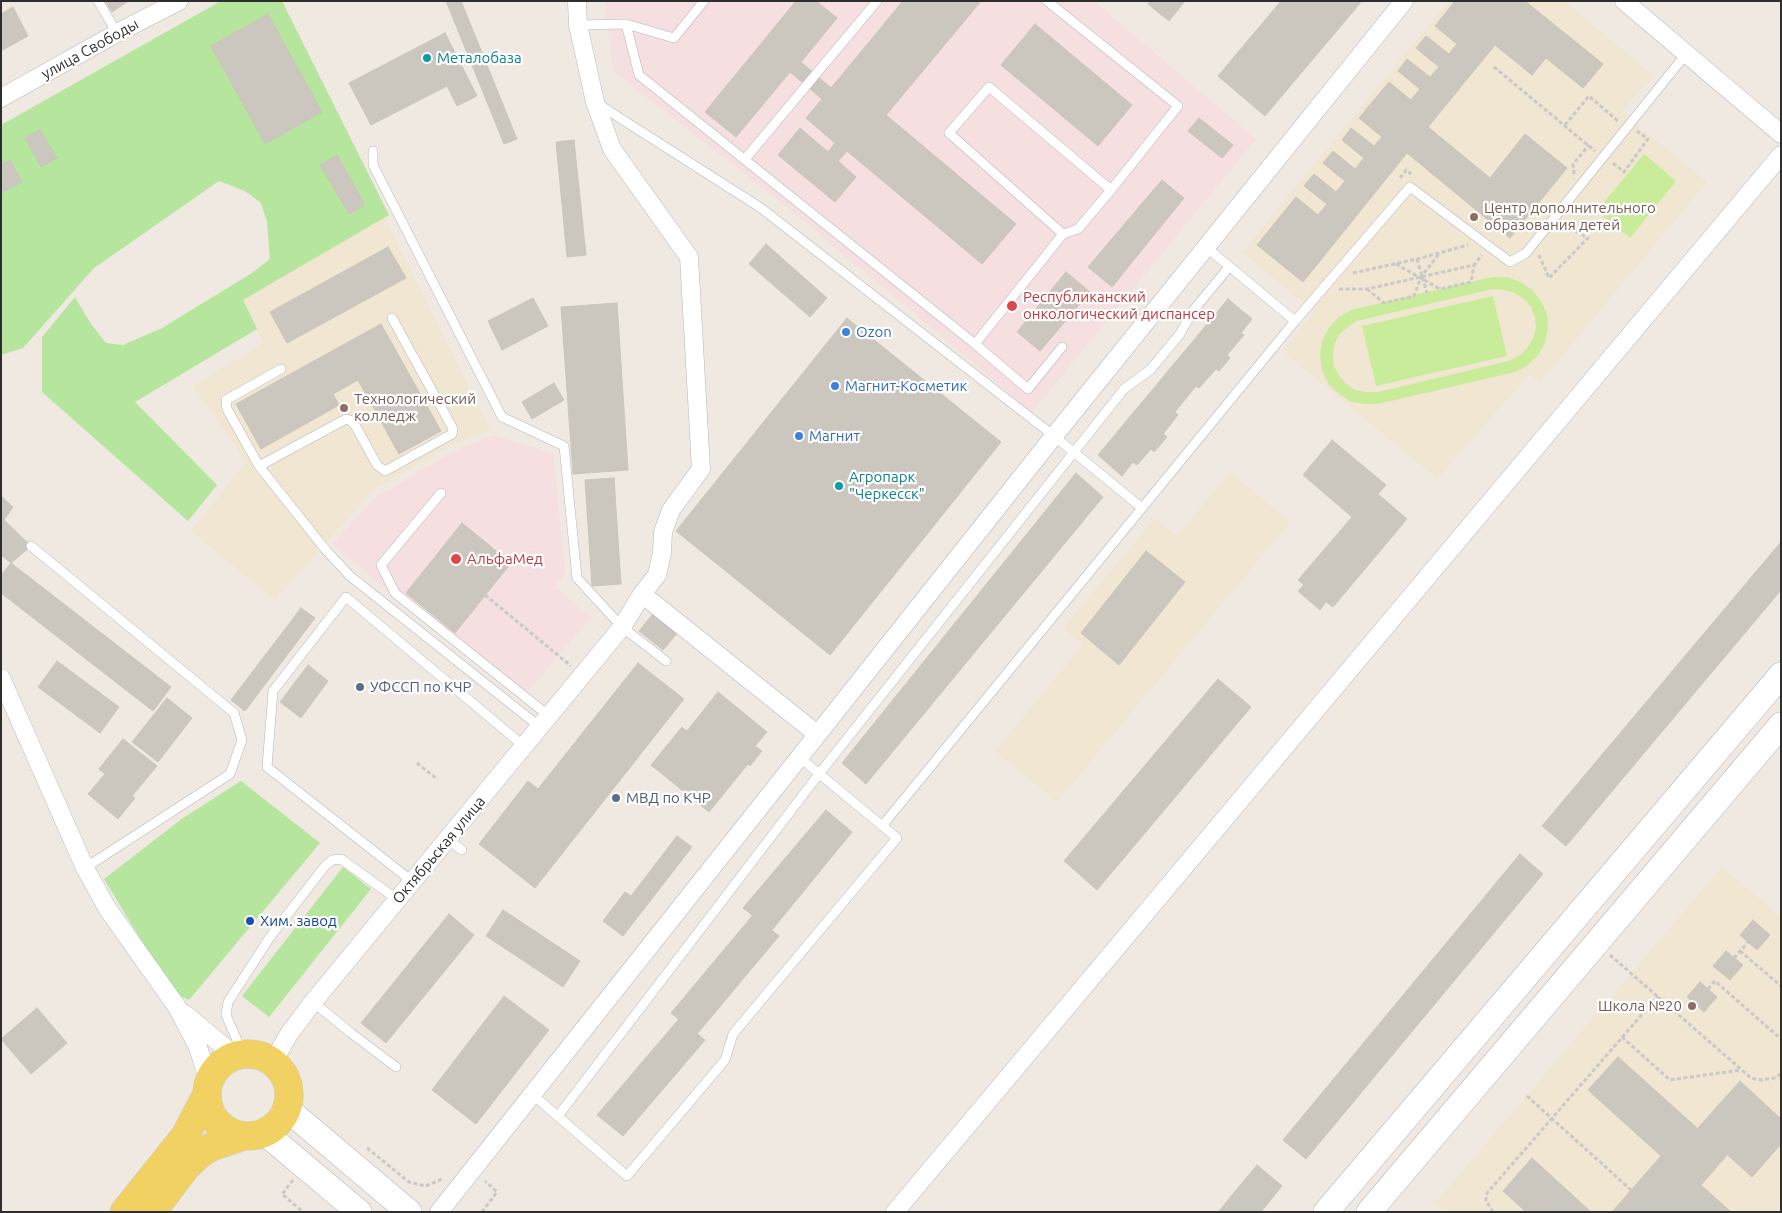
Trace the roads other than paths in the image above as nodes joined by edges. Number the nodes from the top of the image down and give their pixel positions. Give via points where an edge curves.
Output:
1 (98, 1) edge
2 (179, 1) edge
3 (577, 1) edge
4 (704, 1) edge
5 (877, 1) edge
6 (1047, 1) edge
7 (1404, 1) edge
8 (1624, 1) edge
9 (626, 24) junction
10 (578, 25) junction
11 (117, 33) junction
12 (1686, 54) junction
13 (1, 98) edge
14 (596, 102) junction
15 (1781, 134) edge
16 (373, 152) dead end
17 (1781, 155) edge
18 (745, 159) junction
19 (1111, 190) junction
20 (1064, 234) junction
21 (1206, 248) junction
22 (1229, 267) junction
23 (392, 318) dead end
24 (1295, 321) junction
25 (975, 344) junction
26 (1062, 347) dead end
27 (280, 369) dead end
28 (1054, 436) junction
29 (1074, 452) junction
30 (259, 466) junction
31 (441, 493) dead end
32 (1142, 508) junction
33 (32, 546) dead end
34 (642, 594) junction
35 (622, 627) junction
36 (666, 661) dead end
37 (1781, 675) edge
38 (1, 678) edge
39 (545, 722) junction
40 (1781, 725) edge
41 (817, 734) junction
42 (525, 747) junction
43 (799, 757) junction
44 (819, 774) junction
45 (882, 826) junction
46 (85, 868) junction
47 (413, 882) junction
48 (398, 900) junction
49 (313, 1002) junction
50 (177, 1007) junction
51 (239, 1055) junction
52 (273, 1062) junction
53 (396, 1067) dead end
54 (208, 1088) junction
55 (532, 1094) junction
56 (287, 1109) junction
57 (558, 1116) junction
58 (255, 1134) junction
59 (1334, 1209) edge
60 (124, 1212) edge
61 (152, 1212) edge
62 (359, 1212) edge
63 (409, 1212) edge
64 (439, 1212) edge
65 (895, 1212) edge
66 (1369, 1212) edge

1 - 11 lane
2 - 11 street, улица Свободы
3 - 10 street, Октябрьская улица
4 - 9 lane via 674,38
5 - 18 lane
6 - 19 lane via 1178,106
7 - 21 street
8 - 12 street
9 - 10 lane
9 - 18 lane via 639,75
10 - 14 street, Октябрьская улица
11 - 13 street, улица Свободы
12 - 15 street
12 - 24 lane via 1526,253 1510,262 1410,187
14 - 28 lane via 761,208
14 - 34 street, Октябрьская улица via 612,149 689,257 701,469 671,510 663,532 657,575
16 - 35 lane via 373,165 502,417 564,446 576,578
17 - 65 street
18 - 25 lane
19 - 20 lane via 1078,229
19 - 20 lane via 989,87 949,133
20 - 25 lane
21 - 22 lane
21 - 28 street
22 - 24 lane
22 - 29 lane via 1150,370 1124,389
23 - 30 lane via 451,425 452,434 385,471 377,466 355,425 346,418
24 - 32 lane
25 - 26 lane via 1028,389
27 - 30 lane via 226,400 227,409
28 - 29 lane
28 - 41 street
29 - 32 lane
29 - 44 lane
30 - 39 lane via 350,576
31 - 39 lane via 381,565 395,593
32 - 45 lane
33 - 46 lane via 234,713 242,740 230,774
34 - 35 street, Октябрьская улица
34 - 41 street
35 - 36 lane
35 - 39 street, Октябрьская улица
37 - 59 street
38 - 46 street
39 - 42 street, Октябрьская улица
40 - 66 street
41 - 43 street
42 - 47 street, Октябрьская улица via 455,845
42 - 47 lane via 346,596 273,691 267,767
43 - 44 lane
43 - 55 street
44 - 45 lane
44 - 57 lane
45 - 57 lane via 896,838 733,1034 726,1060 627,1176
46 - 50 street via 108,908
47 - 48 street, Октябрьская улица
48 - 49 street, Октябрьская улица
48 - 51 lane via 341,859 332,860 325,866 270,937 228,1002 226,1015
49 - 52 street, Октябрьская улица
49 - 53 lane
50 - 51 street
50 - 54 street via 198,1048
51 - 52 main road via 260,1055
51 - 54 main road via 220,1065
52 - 56 main road via 280,1068 289,1087
54 - 58 main road via 209,1106 222,1126 232,1133
54 - 60 main road via 185,1136
55 - 57 lane
55 - 64 street
56 - 58 main road via 275,1127
56 - 63 street
58 - 61 main road via 211,1147 200,1154
58 - 62 street

